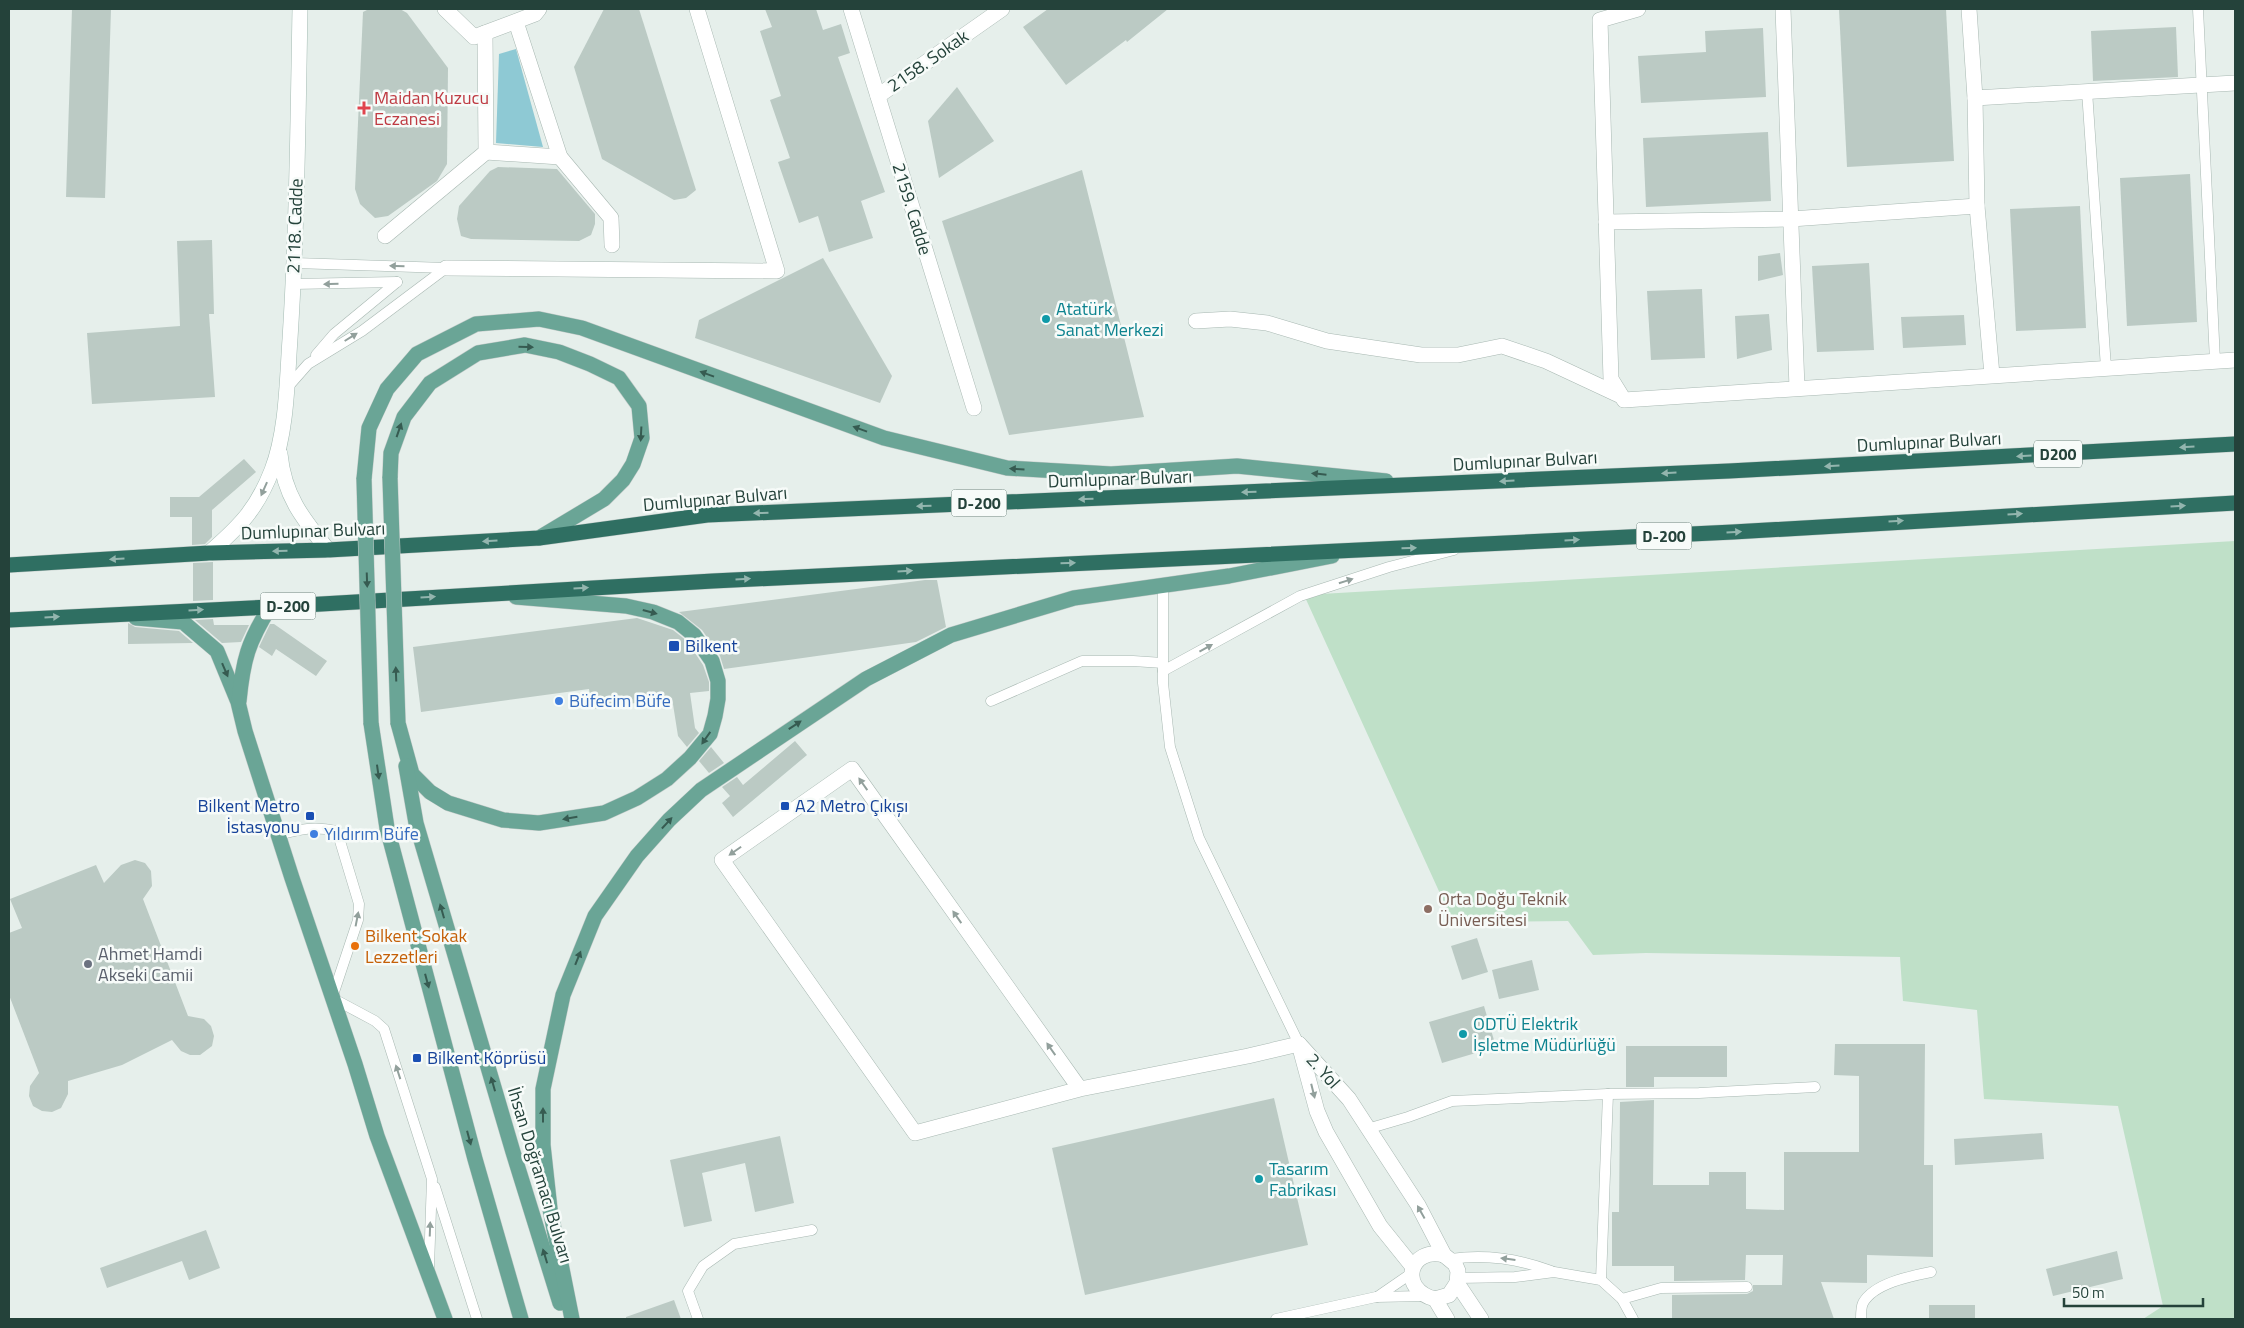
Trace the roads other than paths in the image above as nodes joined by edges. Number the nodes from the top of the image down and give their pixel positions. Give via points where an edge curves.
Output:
1 (300, 9) edge
2 (445, 9) edge
3 (539, 9) edge
4 (697, 9) edge
5 (851, 9) edge
6 (1002, 9) edge
7 (1638, 9) edge
8 (1783, 9) edge
9 (1969, 9) edge
10 (2198, 9) edge
11 (516, 22) junction
12 (485, 33) junction
13 (2235, 83) edge
14 (2203, 85) junction
15 (2087, 91) junction
16 (878, 96) junction
17 (1975, 98) junction
18 (486, 152) junction
19 (560, 158) junction
20 (1977, 206) junction
21 (1791, 219) junction
22 (1606, 222) junction
23 (385, 236) dead end
24 (612, 246) dead end
25 (295, 263) junction
26 (446, 268) junction
27 (293, 284) junction
28 (1196, 321) dead end
29 (2235, 360) edge
30 (2215, 361) junction
31 (308, 364) junction
32 (2106, 368) junction
33 (1992, 375) junction
34 (1797, 388) junction
35 (286, 389) junction
36 (1621, 396) junction
37 (974, 408) dead end
38 (280, 443) junction
39 (2235, 444) edge
40 (1880, 464) joint
41 (1420, 484) junction
42 (2235, 503) edge
43 (539, 538) junction
44 (1475, 545) junction
45 (328, 550) junction
46 (1361, 550) junction
47 (209, 553) junction
48 (9, 565) edge
49 (1163, 584) junction
50 (480, 594) junction
51 (270, 607) junction
52 (95, 614) junction
53 (9, 620) edge
54 (1163, 667) junction
55 (991, 701) dead end
56 (238, 702) junction
57 (398, 722) junction
58 (278, 835) junction
59 (332, 998) junction
60 (1299, 1044) junction
61 (1815, 1087) dead end
62 (1080, 1089) junction
63 (1608, 1094) junction
64 (1367, 1128) junction
65 (432, 1179) junction
66 (812, 1230) dead end
67 (1447, 1256) junction
68 (1413, 1270) junction
69 (1554, 1272) junction
70 (1931, 1272) dead end
71 (428, 1278) junction
72 (1601, 1280) junction
73 (1458, 1281) junction
74 (1747, 1287) dead end
75 (1376, 1298) junction
76 (1429, 1298) junction
77 (1622, 1299) junction
78 (446, 1319) edge
79 (477, 1319) edge
80 (521, 1319) edge
81 (565, 1319) edge
82 (572, 1319) edge
83 (698, 1319) edge
84 (1276, 1319) edge
85 (1448, 1319) edge
86 (1481, 1319) edge
87 (1633, 1319) edge
88 (1861, 1319) edge

1 - 25 street, 2118. Cadde
2 - 12 street via 474,37
3 - 11 street
4 - 26 street via 777,271
5 - 16 street, 2159. Cadde
6 - 16 street, 2158. Sokak
7 - 22 street via 1600,20
8 - 21 street
9 - 17 street
10 - 14 lane
11 - 12 street
11 - 19 street
12 - 18 street
13 - 14 street
14 - 15 street
14 - 30 lane
15 - 17 street
15 - 32 lane
16 - 37 street, 2159. Cadde
17 - 20 street
18 - 19 street
18 - 23 street
19 - 24 street via 611,218
20 - 21 street
20 - 33 street
21 - 22 street
21 - 34 street
22 - 36 street via 1611,378
26 -> 25 lane
25 - 27 street, 2118. Cadde
31 -> 26 lane via 362,331
31 -> 27 lane via 334,334 397,282
27 - 35 street, 2118. Cadde
28 - 36 street via 1230,319 1266,323 1327,341 1421,355 1458,355 1502,346 1546,361
29 - 30 street
30 - 32 street
31 - 35 lane
32 - 33 street
33 - 34 street
34 - 36 street via 1624,400
35 - 38 street, 2118. Cadde
38 - 45 street via 289,496
38 -> 47 street via 261,496 248,516
39 -> 40 highway, Dumlupınar Bulvarı / D200
40 -> 41 highway, Dumlupınar Bulvarı / D-200
41 -> 43 highway, Dumlupınar Bulvarı / D-200 via 707,515
41 -> 80 main road, bridge via 1236,466 1111,474 1007,468 884,438 582,328 539,319 476,324 417,354 387,389 369,428 364,479 371,724 387,828
44 -> 42 highway, D-200
43 -> 45 highway, Dumlupınar Bulvarı / D-200
57 -> 43 main road, bridge via 391,453 404,417 430,383 478,353 525,345 559,352 619,378 639,406 642,438 623,480 604,499
46 -> 44 highway, D-200
54 -> 44 lane via 1300,596 1390,567
45 -> 47 highway, Dumlupınar Bulvarı / D-200
46 - 49 main road via 1229,576
50 -> 46 highway, D-200
47 -> 48 highway, Dumlupınar Bulvarı / D-200
49 - 54 lane
82 -> 49 main road via 550,1209 543,1145 543,1089 563,996 595,916 637,856 701,790 866,679 951,636 1074,598
51 -> 50 highway, D-200
50 -> 57 main road via 626,606 678,622 694,635 712,661 718,682 718,699 710,734 667,779 637,798 604,813 539,824 503,820 473,812 430,792 412,774
52 -> 51 highway, D-200
51 - 56 main road via 254,634 242,668
53 -> 52 highway, D-200
52 -> 56 main road via 183,622 217,651
54 - 55 lane via 1082,661
54 - 60 lane via 1170,747 1199,838
56 - 58 main road
81 -> 57 main road, İhsan Doğramacı Bulvarı via 416,822
58 - 59 main road
59 -> 58 lane via 358,920 359,904 337,831 305,828
65 -> 59 lane via 384,1029 376,1021
59 - 71 main road
60 - 62 street
60 - 64 street, 2. Yol via 1348,1099
60 -> 68 street, 2. Yol via 1326,1132 1380,1226
61 - 63 lane
62 -> 62 street via 852,768 722,860 915,1133
63 - 64 lane via 1452,1101 1408,1118
63 - 72 lane
67 -> 64 street, 2. Yol
71 -> 65 lane
65 - 79 lane
66 - 83 lane via 734,1244 703,1266 688,1291
67 - 68 street via 1430,1253 1417,1261
69 -> 67 lane via 1527,1262 1502,1258
67 - 73 street, 2. Yol via 1458,1271
68 - 75 lane
68 - 76 street, 2. Yol via 1412,1282 1416,1290
69 - 72 lane
69 - 73 lane
70 - 88 lane via 1886,1284 1863,1303
71 - 78 main road
72 - 77 lane
73 - 76 street via 1449,1295
73 - 86 street, 2. Yol
74 - 77 lane via 1661,1288
75 - 76 lane
75 - 84 lane
76 - 85 street, 2. Yol
77 - 87 lane

